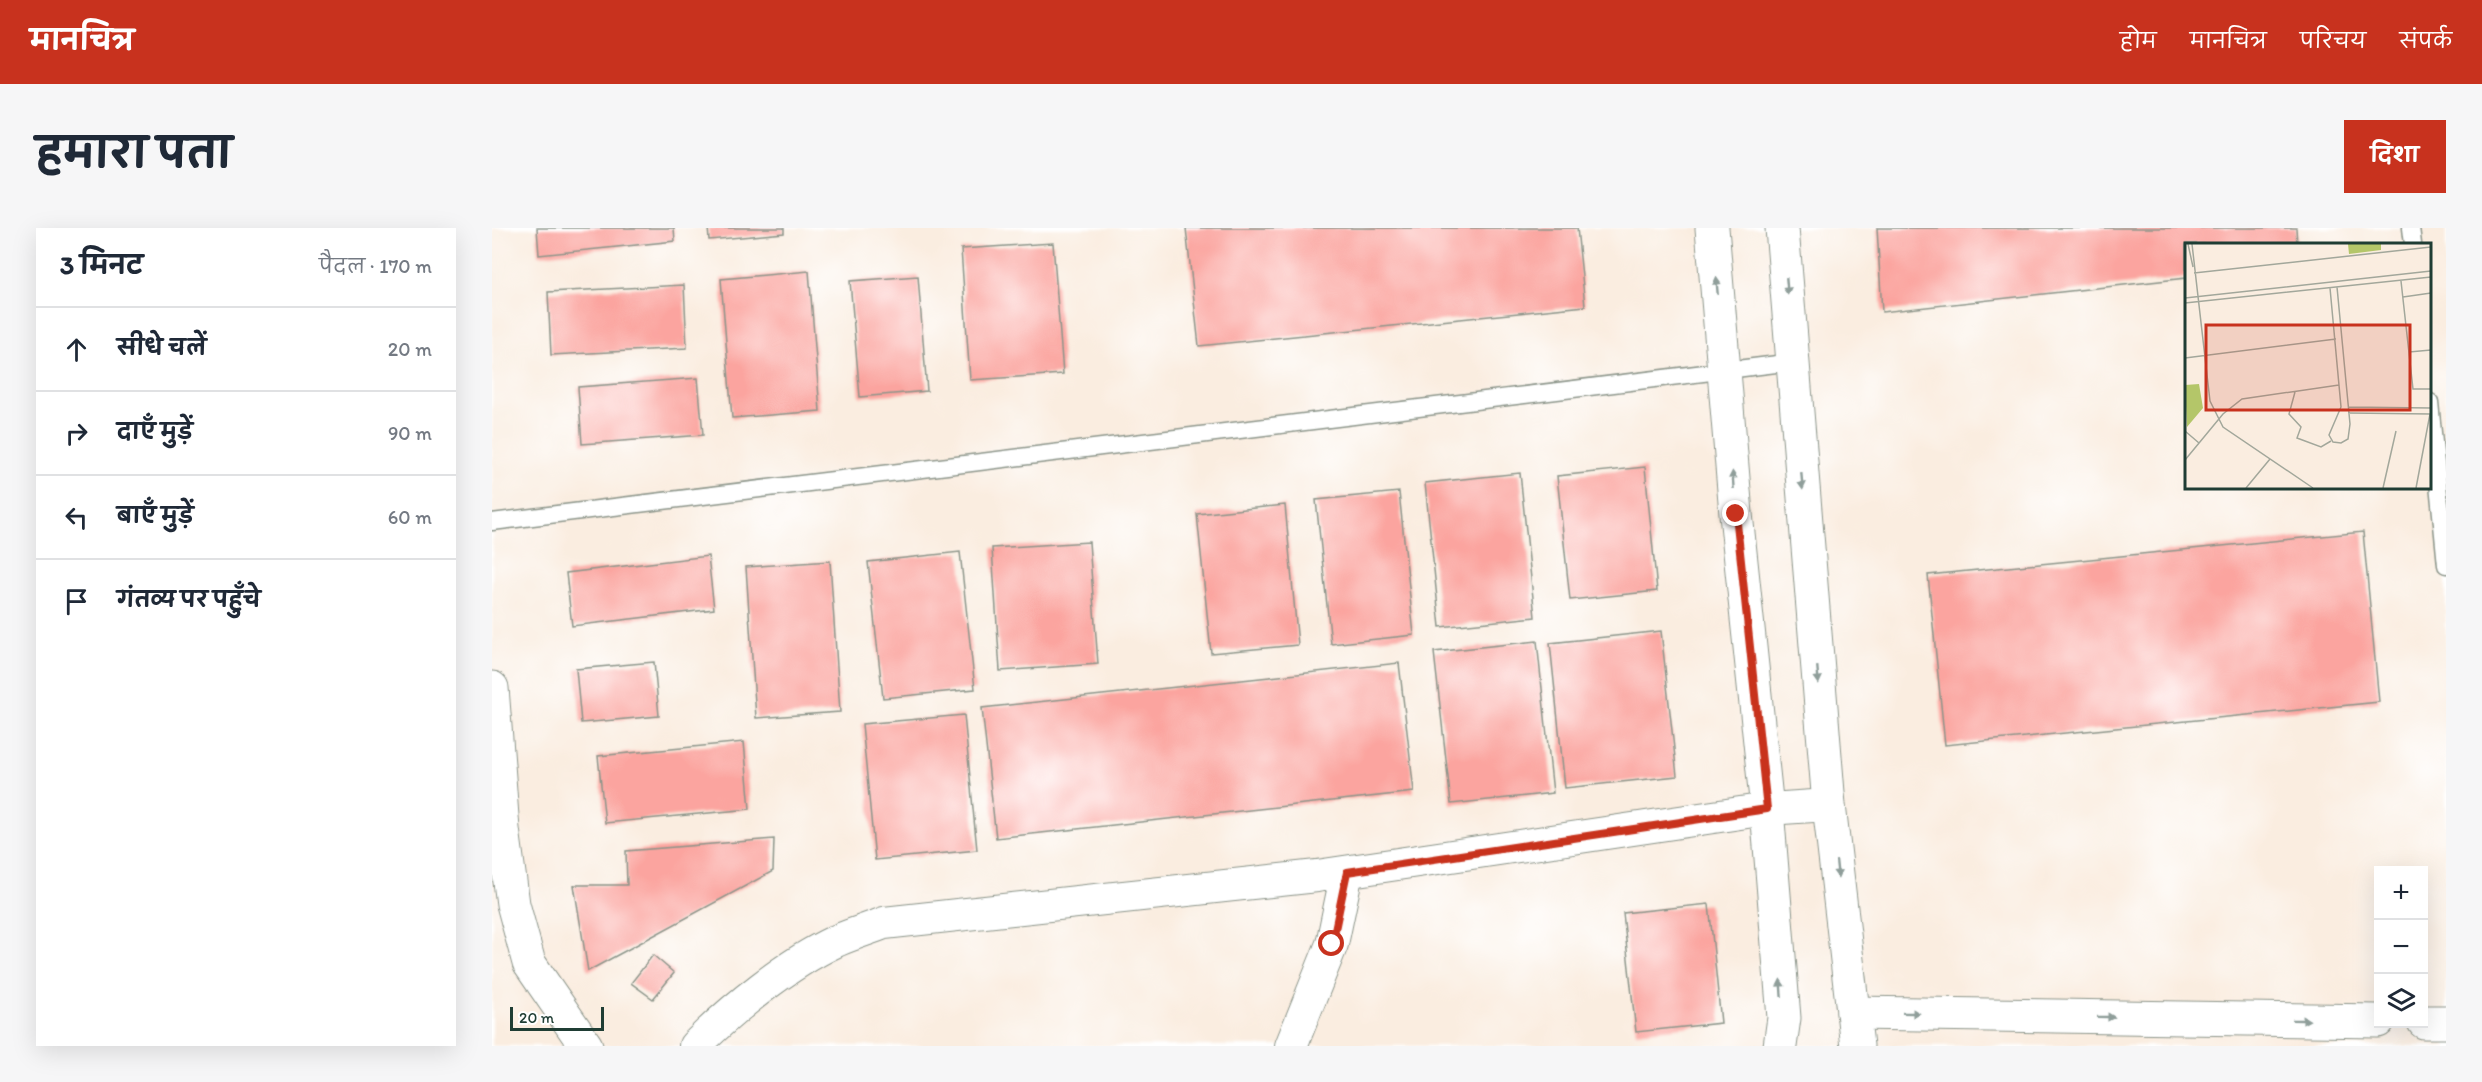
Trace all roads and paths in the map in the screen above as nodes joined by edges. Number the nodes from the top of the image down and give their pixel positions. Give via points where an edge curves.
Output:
1 (1712, 228) edge
2 (1782, 228) edge
3 (2411, 228) edge
4 (2413, 243) edge
5 (1793, 362) junction
6 (1725, 368) junction
7 (2431, 409) edge
8 (2442, 486) edge
9 (492, 522) edge
10 (2446, 565) edge
11 (492, 688) edge
12 (1829, 805) junction
13 (1767, 809) junction
14 (1347, 872) junction
15 (1853, 1012) junction
16 (2374, 1021) edge
17 (2428, 1022) edge
18 (2446, 1022) edge
19 (586, 1046) edge
20 (694, 1046) edge
21 (1291, 1046) edge
22 (1780, 1046) edge
23 (1857, 1046) edge

6 -> 1 street
2 -> 5 street
3 - 4 lane
5 - 6 lane
5 -> 12 street
6 - 9 lane
13 -> 6 street
7 - 8 lane
8 - 10 lane
11 - 19 street via 513,904 529,963
12 - 13 street
12 -> 15 street
13 - 14 street
22 -> 13 street via 1784,1018
14 - 20 street via 884,923 836,941 796,965
14 - 21 street via 1332,944
15 -> 16 street
15 - 23 street
17 - 18 street

